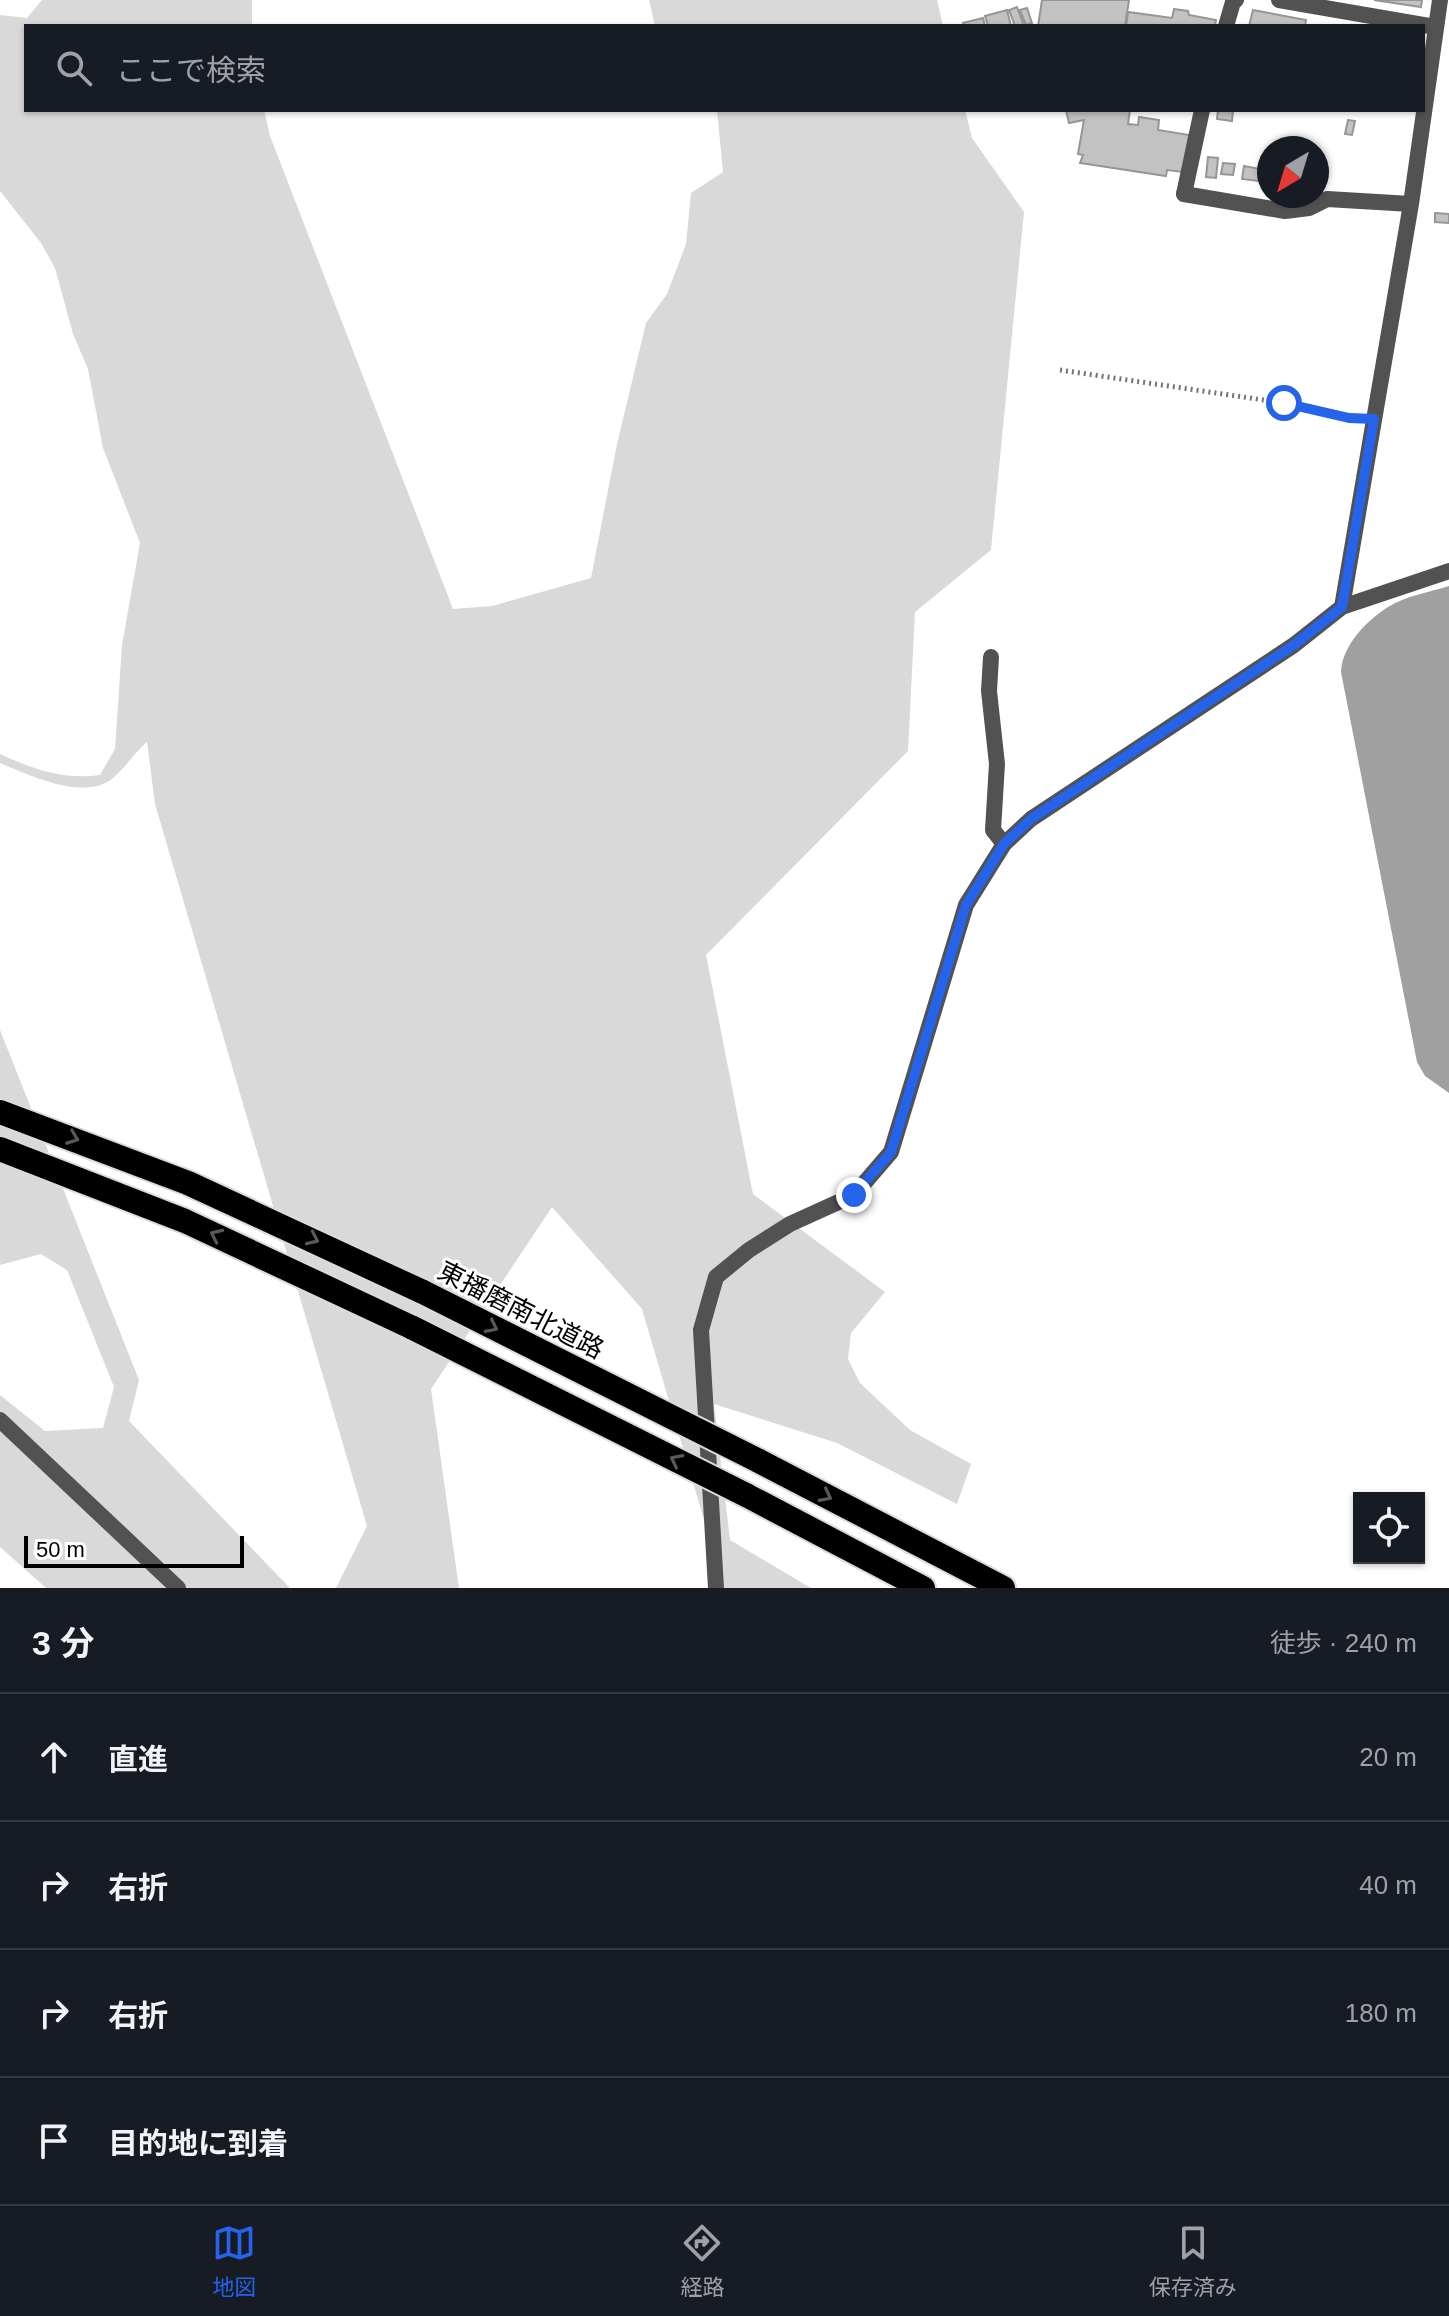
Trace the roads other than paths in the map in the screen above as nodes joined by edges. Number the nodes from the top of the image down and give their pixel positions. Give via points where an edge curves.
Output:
1 (1236, 0) edge
2 (1279, 0) edge
3 (1440, 0) edge
4 (1227, 24) edge
5 (1418, 24) edge
6 (1425, 25) edge
7 (1435, 27) junction
8 (1425, 101) edge
9 (1202, 112) edge
10 (1423, 112) edge
11 (1411, 204) junction
12 (1449, 571) edge
13 (1342, 607) junction
14 (991, 657) dead end
15 (1004, 844) junction
16 (0, 1112) edge
17 (0, 1149) edge
18 (0, 1420) edge
19 (178, 1588) edge
20 (716, 1588) edge
21 (923, 1588) edge
22 (1003, 1588) edge

1 - 4 street
2 - 5 street
3 - 7 street
6 - 7 street
7 - 8 street
9 - 11 street via 1184,194 1285,211 1327,199
10 - 11 street
11 - 13 street
12 - 13 street
13 - 15 street via 1294,645 1031,819
14 - 15 street via 997,764 993,830
15 - 20 street via 966,905 891,1152 854,1195 790,1224 716,1277 701,1330
16 -> 22 highway, 東播磨南北道路, bridge via 188,1183 423,1292
21 -> 17 highway, bridge via 413,1328 185,1221
18 - 19 street

